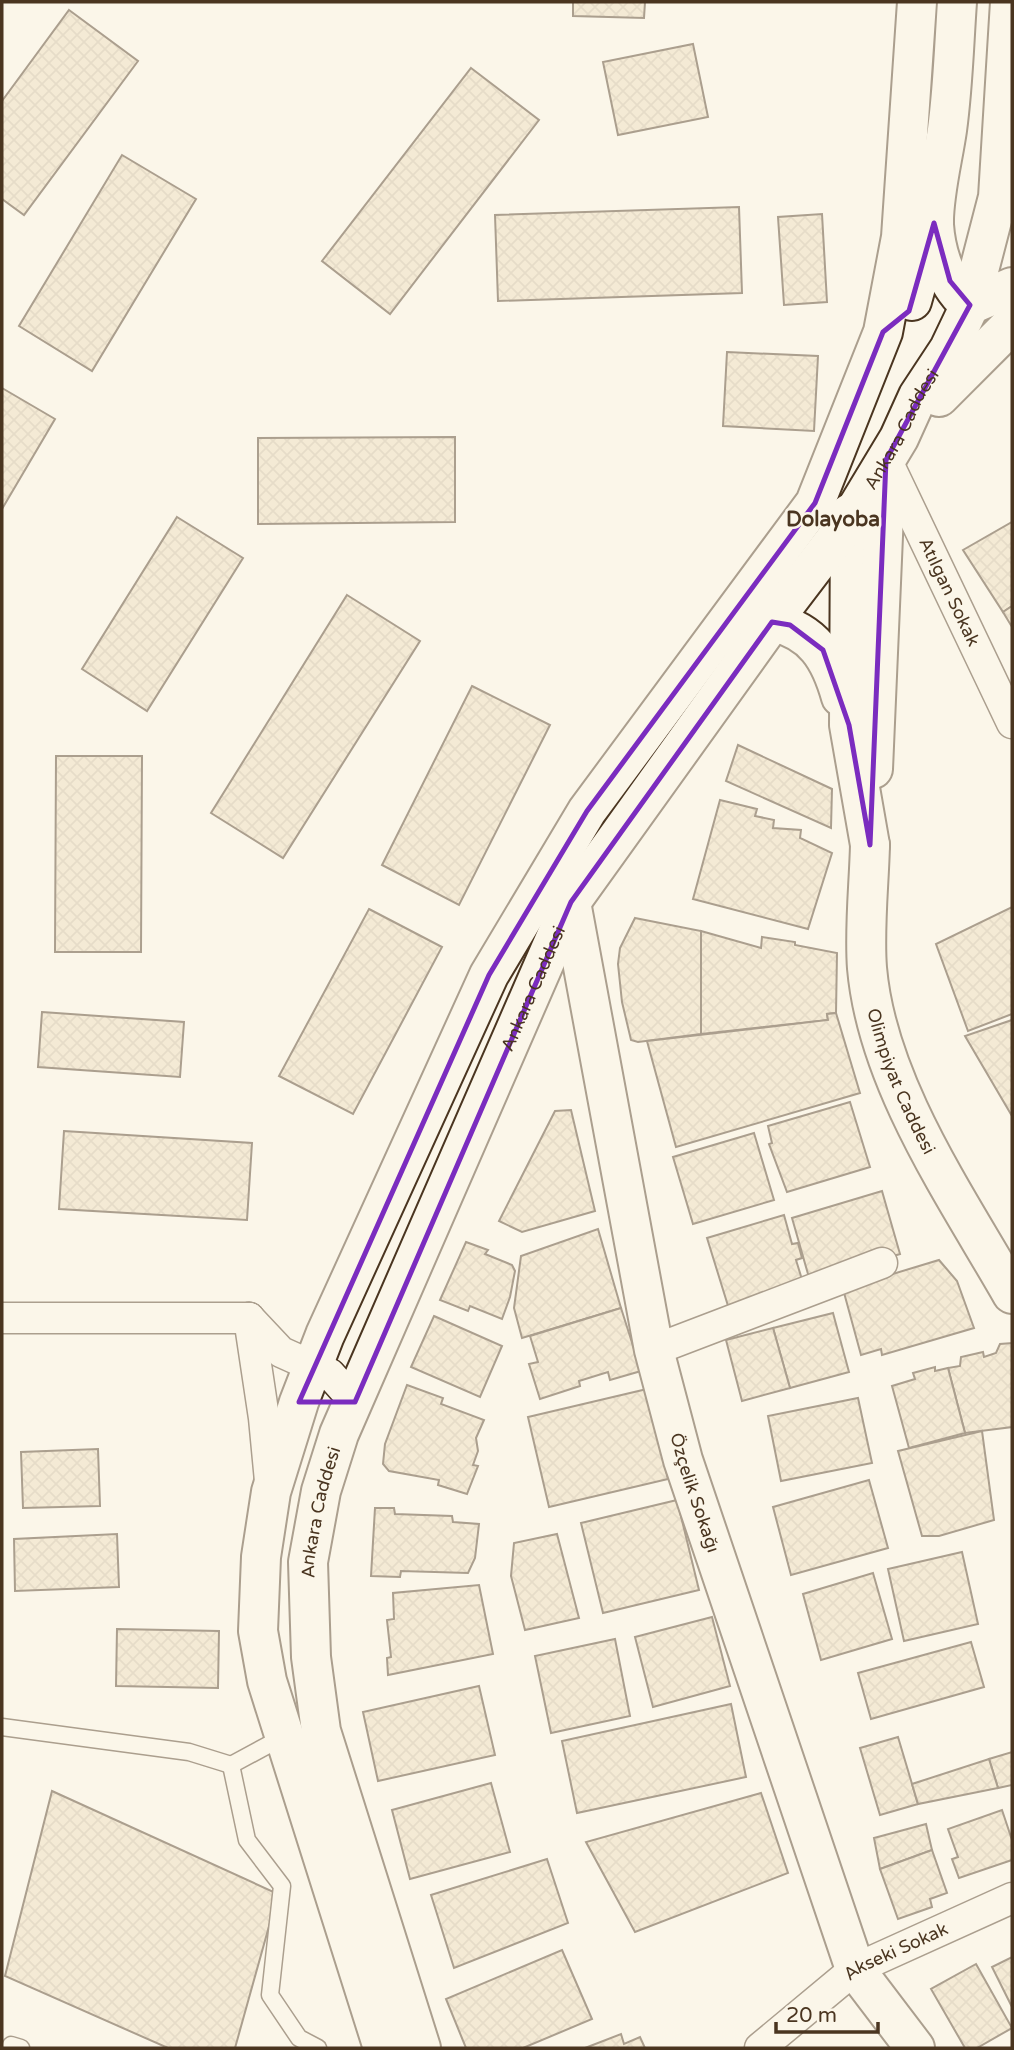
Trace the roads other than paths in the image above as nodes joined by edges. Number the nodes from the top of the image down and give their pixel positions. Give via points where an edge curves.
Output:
1 (917, 2) edge
2 (957, 2) edge
3 (1010, 2) edge
4 (1005, 209) edge
5 (934, 223) junction
6 (985, 282) edge
7 (896, 322) junction
8 (1012, 324) edge
9 (886, 460) junction
10 (849, 521) junction
11 (772, 621) junction
12 (1012, 723) edge
13 (849, 725) junction
14 (870, 845) junction
15 (571, 902) junction
16 (882, 1263) dead end
17 (1012, 1294) edge
18 (2, 1318) edge
19 (249, 1318) junction
20 (654, 1350) junction
21 (313, 1365) junction
22 (260, 1383) junction
23 (299, 1402) junction
24 (355, 1402) junction
25 (271, 1492) junction
26 (2, 1727) edge
27 (283, 1737) junction
28 (230, 1765) junction
29 (1012, 1898) edge
30 (855, 1969) junction
31 (318, 2048) edge
32 (383, 2048) edge
33 (421, 2048) edge
34 (760, 2048) edge
35 (915, 2048) edge

1 - 7 main road, Ankara Caddesi
2 - 5 main road via 951,102
3 - 4 main road, Ankara Caddesi
4 - 6 main road, Ankara Caddesi
5 - 6 main road via 939,253
5 - 7 main road
6 - 7 main road
6 - 9 main road, Ankara Caddesi
7 - 10 main road via 859,463
7 - 21 main road, Ankara Caddesi via 815,503 587,811 489,975
8 - 9 main road via 941,394
9 - 10 main road, Ankara Caddesi
9 - 12 street, Atılgan Sokak
9 - 14 main road
10 - 11 main road, Ankara Caddesi
10 - 13 main road
11 - 13 main road via 790,625 823,650
11 - 15 main road, Ankara Caddesi
13 - 14 main road
14 - 17 main road, Olimpiyat Caddesi via 867,969 887,1057 953,1191
15 - 20 main road, Özçelik Sokağı
15 - 24 main road, Ankara Caddesi
16 - 20 street
18 - 19 street
19 - 21 street via 281,1352
19 - 22 street
20 - 30 main road, Özçelik Sokağı via 683,1460
21 - 23 main road, Ankara Caddesi
21 - 24 street via 330,1374
22 - 23 street
22 - 25 street
23 - 24 street
23 - 25 main road, Ankara Caddesi
24 - 33 main road, Ankara Caddesi via 340,1434 313,1526 308,1562 311,1657 321,1731
25 - 27 main road, Ankara Caddesi via 261,1557 258,1631
26 - 28 lane via 189,1752
27 - 28 lane
27 - 32 main road, Ankara Caddesi
28 - 31 lane via 247,1840 282,1886 270,1995 299,2038
29 - 30 street, Akseki Sokak
30 - 34 street, Akseki Sokak
30 - 35 main road, Özçelik Sokağı

